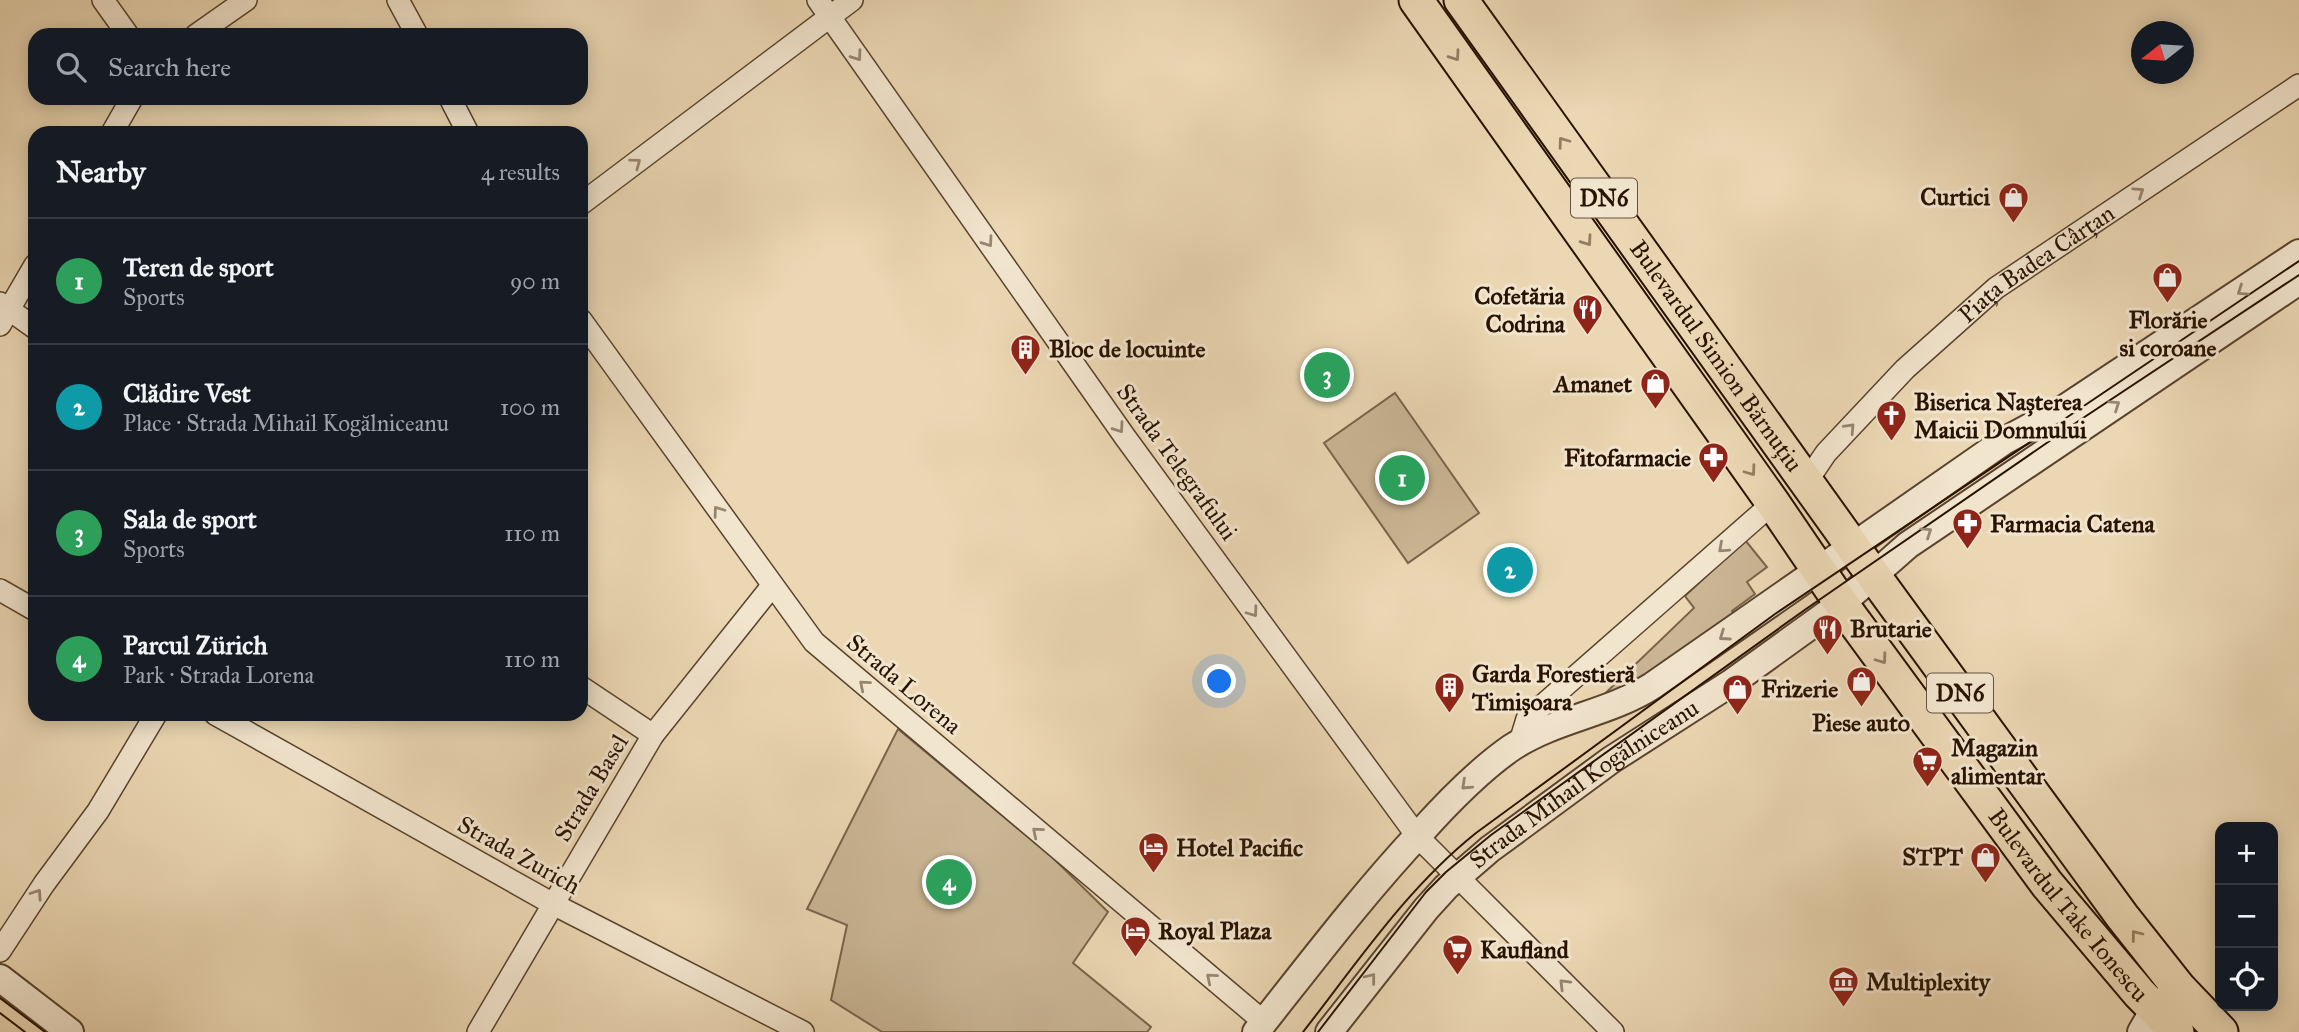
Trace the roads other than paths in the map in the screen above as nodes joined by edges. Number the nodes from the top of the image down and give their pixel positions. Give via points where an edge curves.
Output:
1 (103, 0) edge
2 (246, 0) edge
3 (398, 0) edge
4 (852, 0) edge
5 (1416, 0) edge
6 (1461, 0) edge
7 (824, 9) edge
8 (123, 28) edge
9 (206, 28) edge
10 (413, 28) edge
11 (2299, 85) edge
12 (128, 105) edge
13 (454, 105) edge
14 (116, 126) edge
15 (464, 126) edge
16 (588, 198) edge
17 (2299, 253) edge
18 (28, 276) edge
19 (2299, 281) edge
20 (3, 313) edge
21 (28, 325) edge
22 (588, 330) edge
23 (1807, 481) junction
24 (1773, 503) junction
25 (1853, 546) junction
26 (1820, 569) junction
27 (1874, 575) junction
28 (772, 586) junction
29 (0, 590) edge
30 (1842, 603) junction
31 (28, 606) edge
32 (588, 692) edge
33 (152, 721) edge
34 (227, 721) edge
35 (653, 735) junction
36 (1520, 742) junction
37 (1417, 836) junction
38 (1457, 878) junction
39 (553, 904) junction
40 (0, 951) edge
41 (0, 978) edge
42 (2163, 1015) edge
43 (1260, 1027) edge
44 (70, 1032) edge
45 (478, 1032) edge
46 (803, 1032) edge
47 (1329, 1032) edge
48 (1612, 1032) edge
49 (2221, 1032) edge

1 - 8 street
2 - 9 street
3 - 10 street
4 - 7 street
5 -> 24 main road, Bulevardul Simion Bărnuțiu / DN6
23 -> 6 main road, Bulevardul Simion Bărnuțiu / DN6
16 -> 7 street
7 -> 37 street, Strada Telegrafului via 1129,443
23 -> 11 street, Piața Badea Cârțan via 1826,453 1905,369 1996,288
12 - 14 street
13 - 15 street
17 -> 25 street via 2065,408 2004,441
18 - 20 street
27 -> 19 street via 1908,545
20 - 21 street
28 -> 22 street, Strada Lorena
23 - 25 main road, Bulevardul Simion Bărnuțiu / DN6
24 - 26 main road, Bulevardul Simion Bărnuțiu / DN6
24 -> 36 street, Strada Mihail Kogălniceanu via 1527,719
25 - 26 street, Strada Mihail Kogălniceanu
25 - 27 main road, Bulevardul Simion Bărnuțiu / DN6
26 - 30 main road, Bulevardul Take Ionescu / DN6
26 -> 36 street, Strada Mihail Kogălniceanu via 1644,692
27 - 30 street, Strada Mihail Kogălniceanu
42 -> 27 main road, Bulevardul Take Ionescu / DN6 via 2122,916
28 - 35 street, Strada Basel
43 -> 28 street, Strada Lorena via 814,642
29 - 31 street
30 - 38 street, Strada Mihail Kogălniceanu via 1731,683 1611,760
30 -> 42 main road, Bulevardul Take Ionescu / DN6 via 2046,884
32 - 35 street
40 -> 33 street via 98,811
34 - 39 street, Strada Zurich
35 - 39 street, Strada Basel
36 -> 37 street, Strada Mihail Kogălniceanu via 1474,778
37 - 38 street, Strada Telegrafului
37 - 43 street, Strada Mihail Kogălniceanu
47 -> 38 street, Strada Mihail Kogălniceanu via 1426,909
48 -> 38 street, Strada Telegrafului
39 - 45 street, Strada Basel
39 - 46 street, Strada Zurich
41 - 44 street
42 - 49 main road, Bulevardul Take Ionescu / DN6

